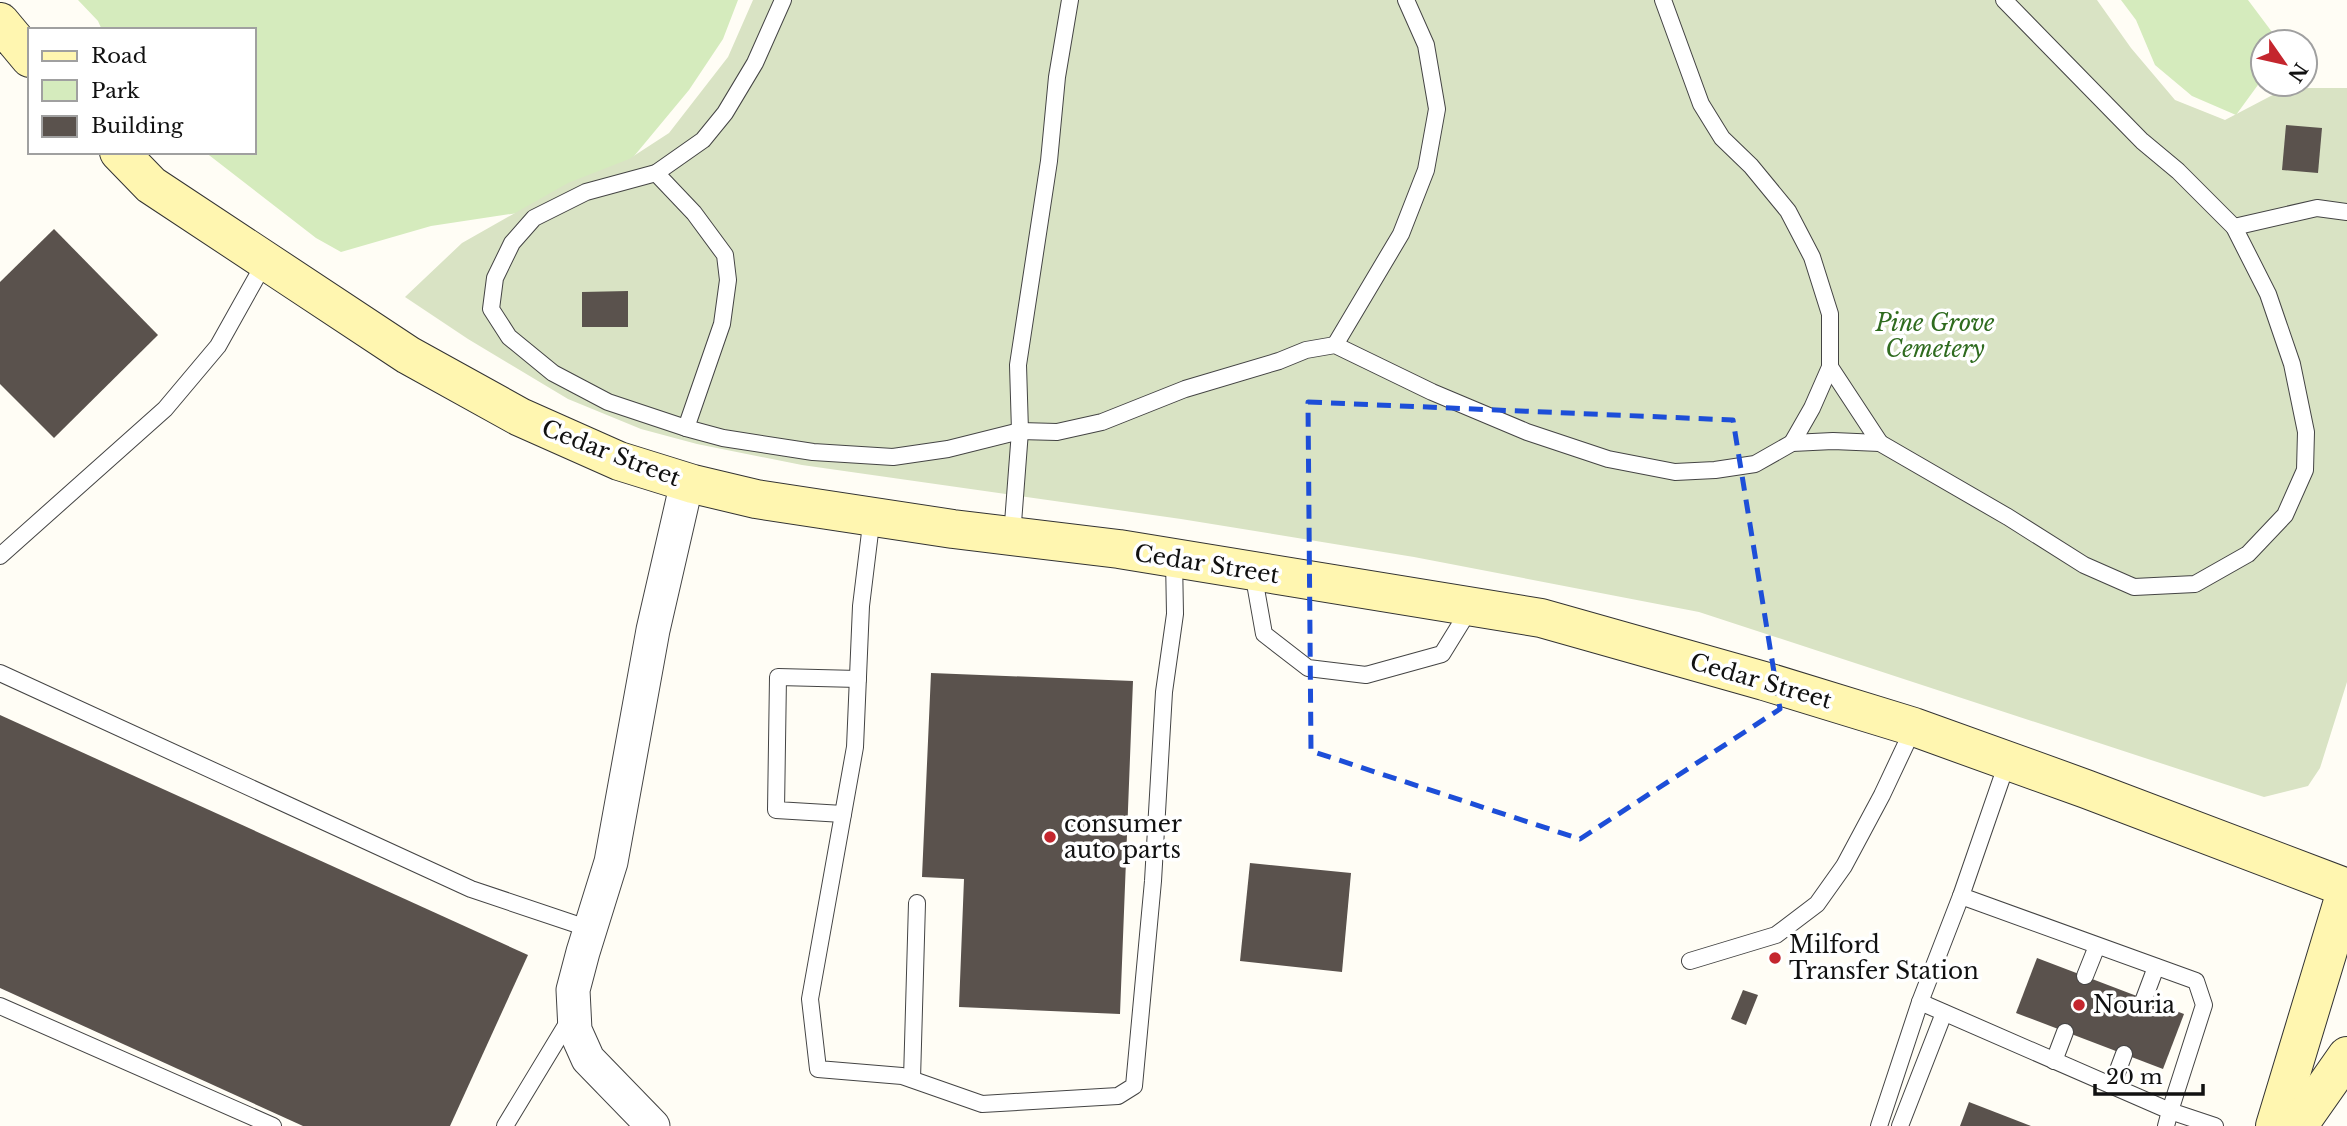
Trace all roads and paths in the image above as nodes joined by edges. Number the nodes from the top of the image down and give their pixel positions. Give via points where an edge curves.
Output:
1 (783, 0) edge
2 (1070, 0) edge
3 (1406, 0) edge
4 (1663, 0) edge
5 (2004, 0) edge
6 (0, 22) edge
7 (28, 56) edge
8 (121, 154) edge
9 (656, 173) junction
10 (2347, 212) edge
11 (2234, 227) junction
12 (265, 262) junction
13 (1335, 345) junction
14 (1829, 367) junction
15 (687, 428) junction
16 (1020, 430) junction
17 (1792, 443) junction
18 (1880, 443) junction
19 (687, 482) junction
20 (872, 516) junction
21 (1012, 536) junction
22 (0, 556) edge
23 (1174, 558) junction
24 (1253, 572) junction
25 (1471, 607) junction
26 (0, 673) edge
27 (858, 678) junction
28 (1914, 727) junction
29 (2008, 760) junction
30 (843, 814) junction
31 (2347, 888) edge
32 (1961, 896) junction
33 (917, 903) dead end
34 (590, 929) junction
35 (2097, 946) junction
36 (1690, 961) dead end
37 (2156, 967) junction
38 (2085, 976) dead end
39 (2144, 999) dead end
40 (1920, 1002) junction
41 (0, 1006) edge
42 (574, 1012) junction
43 (1944, 1013) junction
44 (2064, 1031) dead end
45 (2124, 1054) dead end
46 (2347, 1056) edge
47 (2054, 1060) junction
48 (912, 1079) junction
49 (2112, 1086) junction
50 (2168, 1118) edge
51 (272, 1126) edge
52 (505, 1126) edge
53 (653, 1126) edge
54 (1878, 1126) edge
55 (1900, 1126) edge
56 (2215, 1126) edge
57 (2275, 1126) edge
58 (2298, 1126) edge

1 - 9 lane via 755,63 725,113 702,140
2 - 16 lane via 1018,365
3 - 13 lane via 1426,45 1437,109 1426,170 1401,234
4 - 14 lane via 1701,104 1722,138 1788,211 1812,257 1830,314
5 - 11 lane
6 - 7 main road
8 - 12 main road, Cedar Street via 151,185
9 - 15 lane via 725,254 729,280 722,324
9 - 15 lane via 586,192 534,218 512,243 495,278 492,309 509,337 553,373 608,402
10 - 11 lane via 2317,208
11 - 18 lane via 2268,294 2292,365 2306,432 2305,470 2285,515 2248,554 2195,584 2134,587 2084,565
12 - 19 main road, Cedar Street via 408,355 520,417 620,461
12 - 22 lane via 218,346 165,409
13 - 16 lane via 1185,388 1102,422 1057,432
13 - 17 lane via 1527,432 1608,459 1675,472 1715,470 1755,464
14 - 17 lane
14 - 18 lane
15 - 16 lane via 813,452 893,457 948,450
16 - 21 lane
17 - 18 lane
19 - 20 main road, Cedar Street via 756,499
19 - 34 street via 653,630 611,862
20 - 21 main road, Cedar Street
20 - 27 lane
21 - 23 main road, Cedar Street
23 - 24 main road, Cedar Street
23 - 48 lane via 1175,614 1164,692 1134,1086 1118,1096 982,1104
24 - 25 main road, Cedar Street
24 - 25 lane via 1264,634 1308,668 1366,675 1442,654
25 - 28 main road, Cedar Street via 1541,618
26 - 34 lane via 471,889
27 - 30 lane via 855,747
27 - 30 lane via 778,677 776,810
28 - 29 main road, Cedar Street
28 - 36 lane via 1844,866 1817,904 1776,936
29 - 31 main road, Cedar Street
29 - 32 lane
30 - 48 lane via 810,999 818,1069
31 - 57 main road
32 - 35 lane
32 - 40 lane
33 - 48 lane
34 - 42 street via 573,990
35 - 37 lane
35 - 38 lane
37 - 39 lane
37 - 50 lane via 2196,981 2204,1005
40 - 43 lane
40 - 54 lane
41 - 51 lane
42 - 52 lane
42 - 53 street via 575,1030 588,1059
43 - 47 lane
43 - 55 lane
44 - 47 lane
45 - 49 lane
46 - 58 main road
47 - 49 lane
49 - 50 lane
50 - 56 lane

